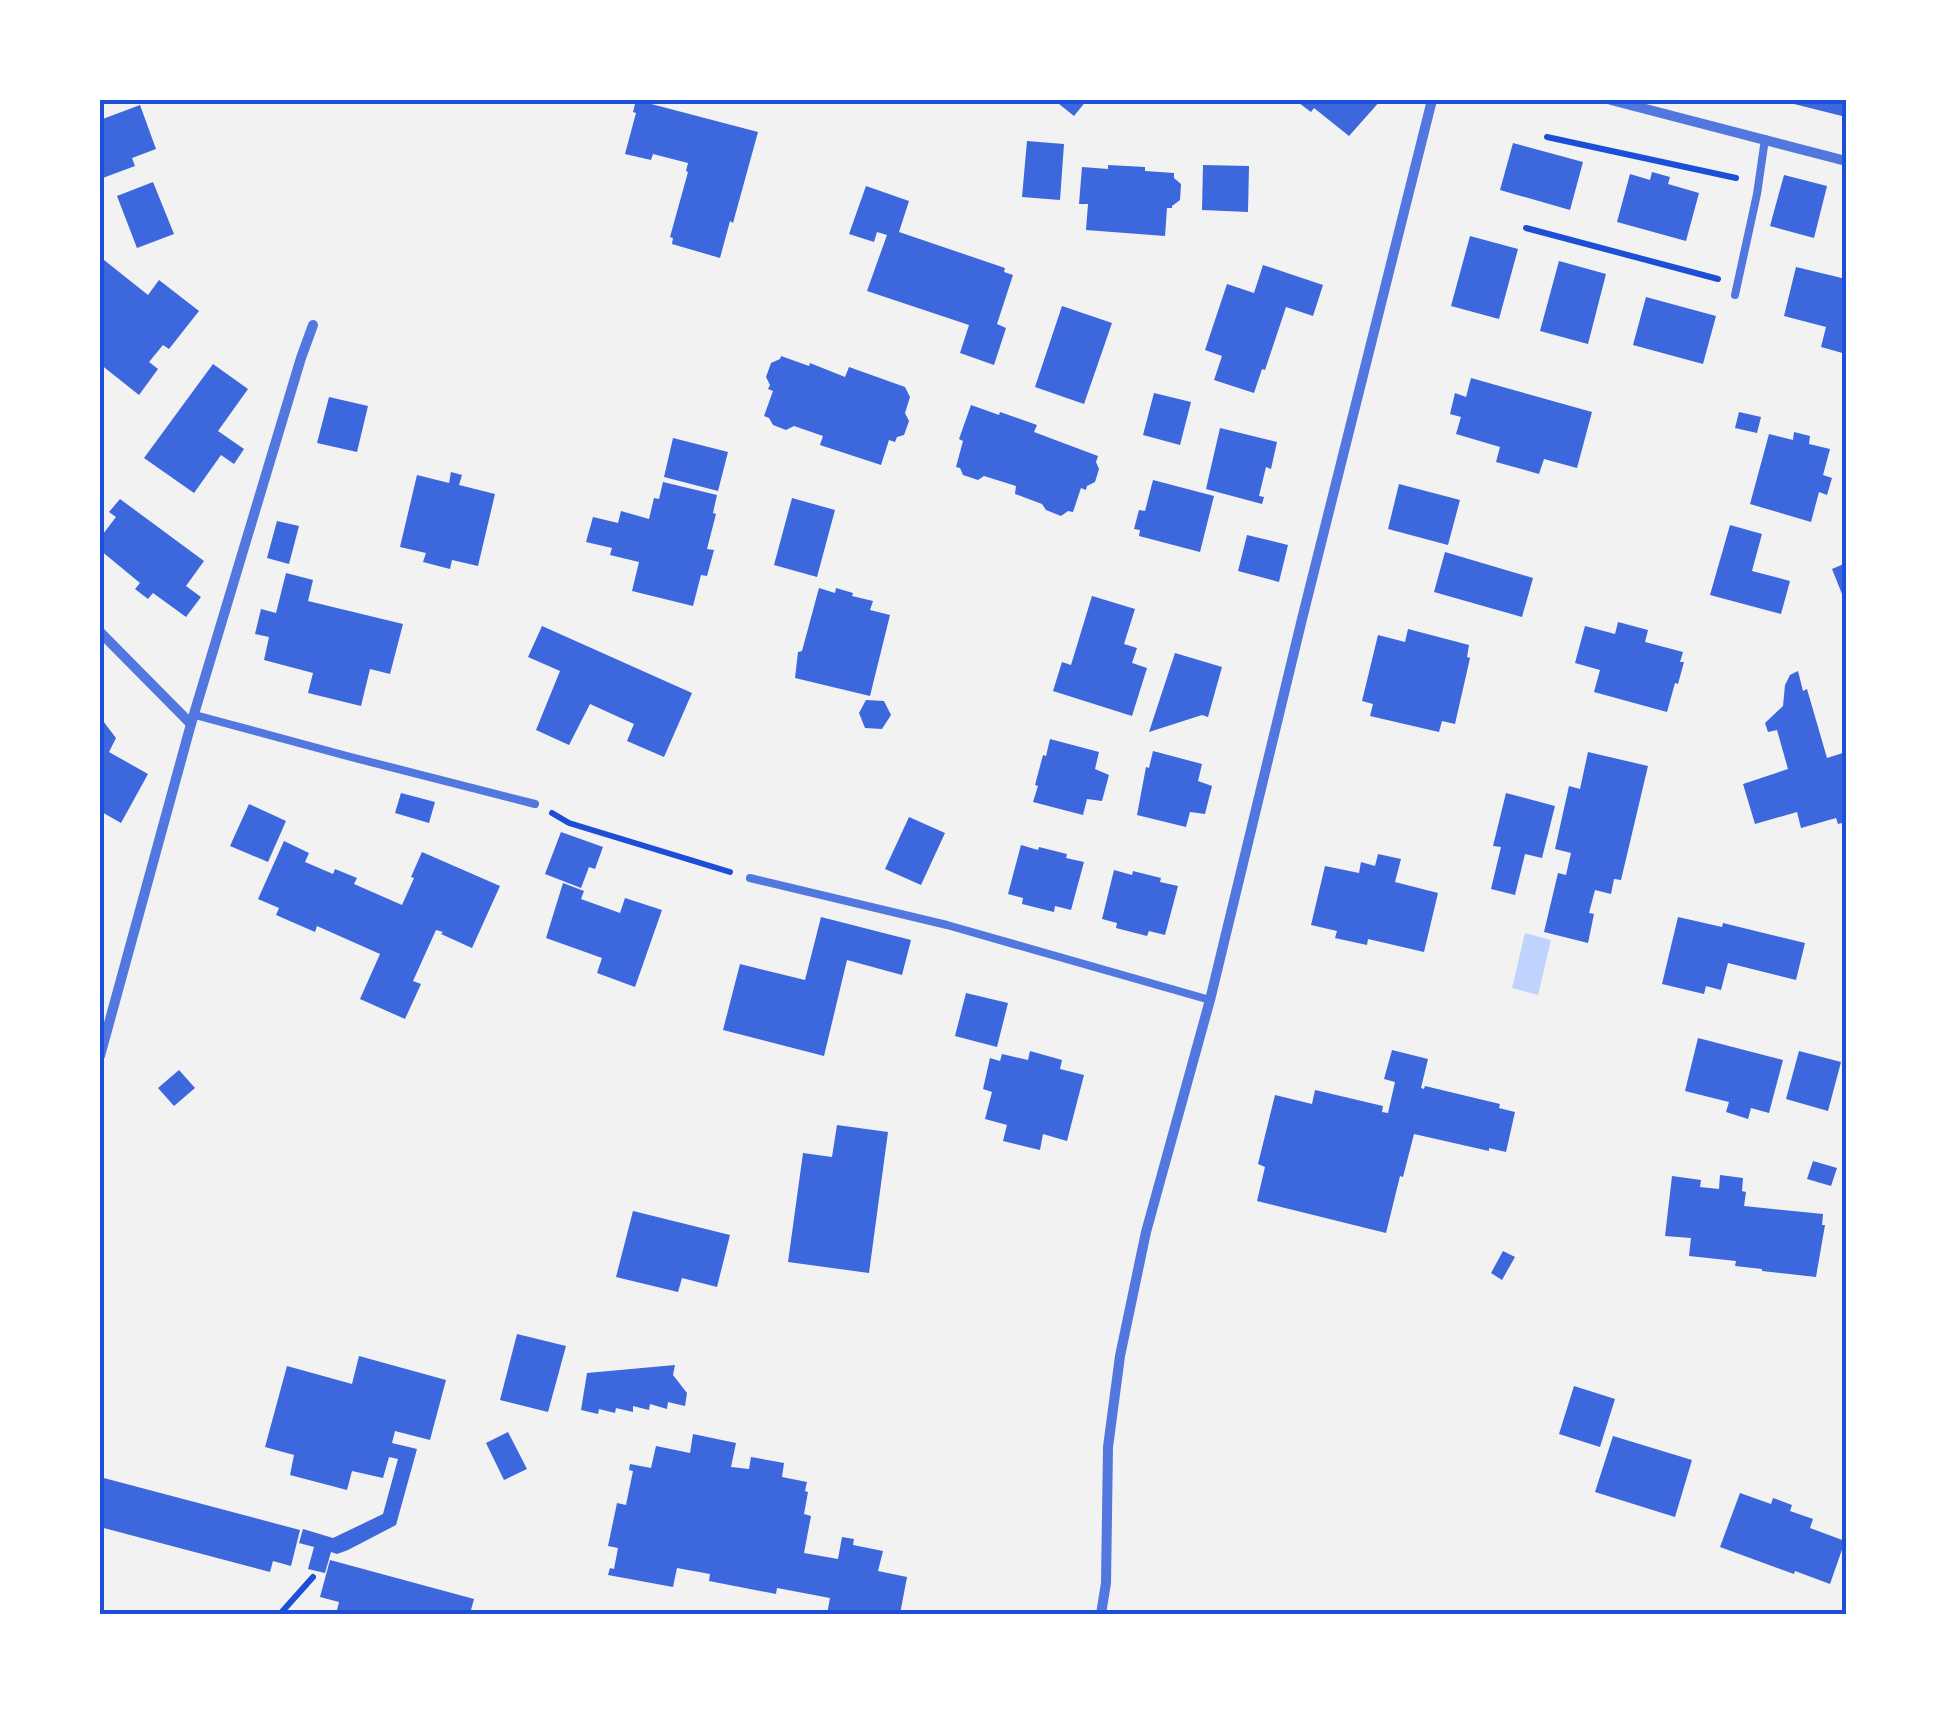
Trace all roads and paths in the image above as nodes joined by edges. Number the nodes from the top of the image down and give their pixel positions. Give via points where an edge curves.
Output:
1 (1432, 100) edge
2 (1612, 100) edge
3 (1547, 137) dead end
4 (1765, 138) junction
5 (1846, 161) edge
6 (1758, 183) junction
7 (1526, 228) dead end
8 (1737, 284) junction
9 (1735, 295) dead end
10 (313, 325) dead end
11 (100, 632) edge
12 (193, 719) junction
13 (535, 804) joint
14 (750, 878) joint
15 (1210, 1000) junction
16 (100, 1056) edge
17 (313, 1577) dead end
18 (280, 1614) edge
19 (1101, 1614) edge

1 - 15 street
2 - 4 street
3 - 6 path
4 - 5 street
4 - 6 lane
6 - 8 lane
7 - 8 path
8 - 9 lane
10 - 12 street
11 - 12 street
12 - 13 lane
12 - 16 street
13 - 14 path via 569,823
14 - 15 lane via 947,925
15 - 19 street via 1146,1232 1120,1356 1108,1447
17 - 18 path

